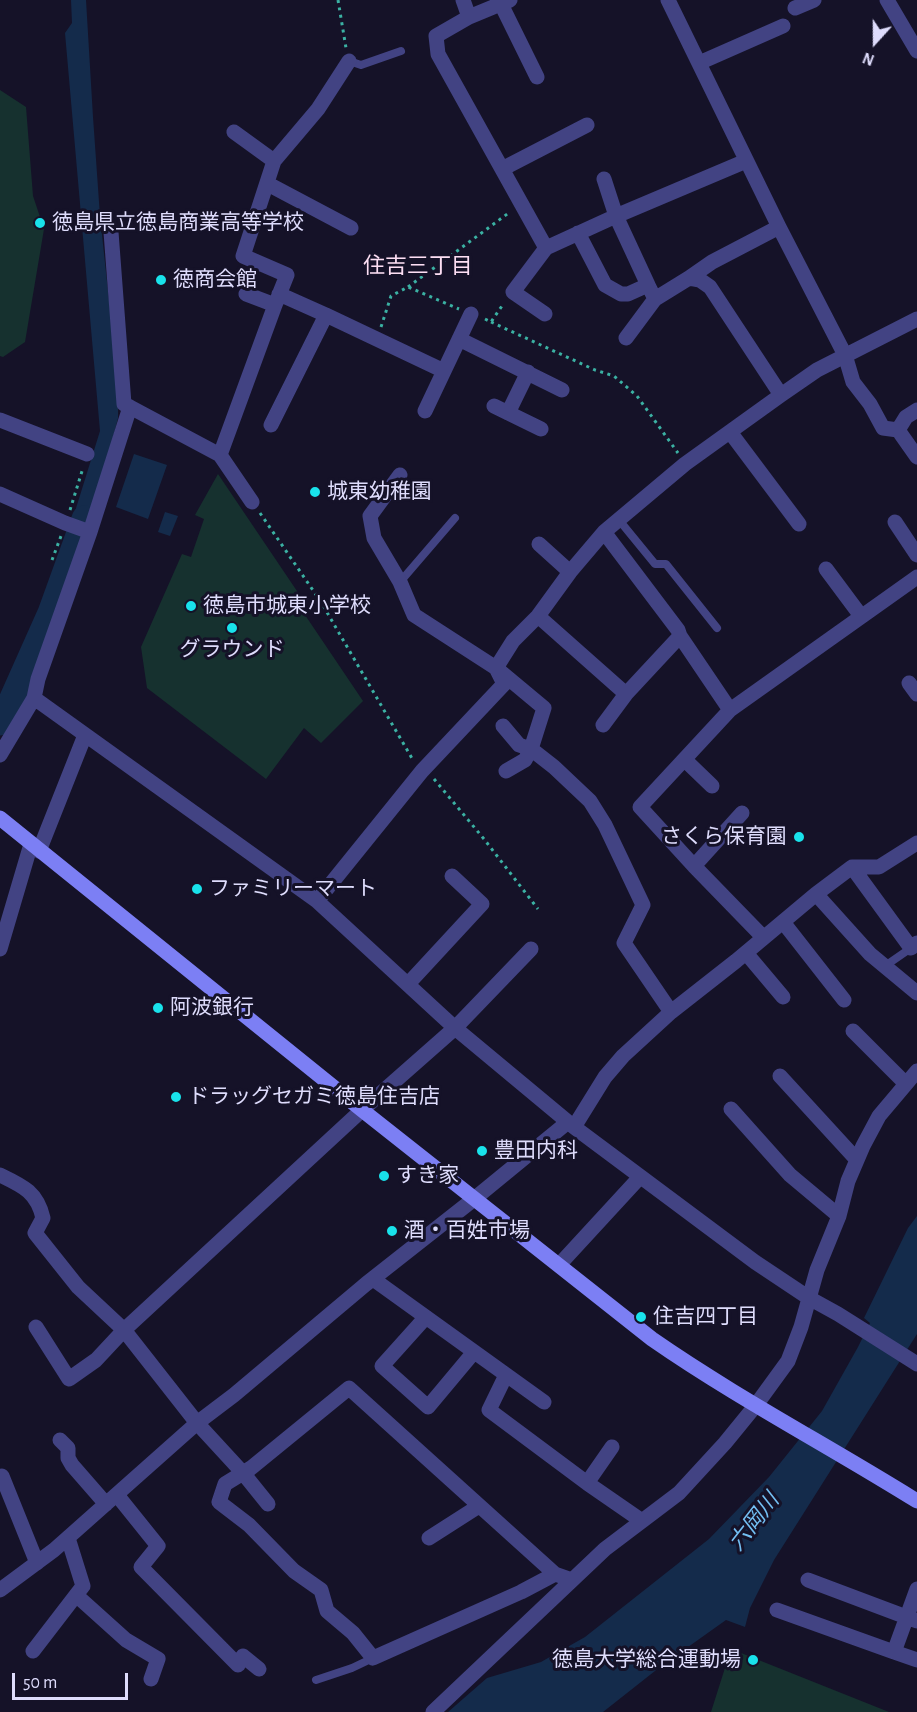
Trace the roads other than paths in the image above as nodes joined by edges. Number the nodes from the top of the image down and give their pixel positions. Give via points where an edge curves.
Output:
1 (463, 0) edge
2 (668, 0) edge
3 (814, 0) edge
4 (887, 0) edge
5 (506, 2) edge
6 (795, 8) dead end
7 (469, 17) junction
8 (783, 26) dead end
9 (401, 51) dead end
10 (917, 51) edge
11 (349, 61) joint
12 (699, 63) junction
13 (537, 77) dead end
14 (587, 125) dead end
15 (234, 132) dead end
16 (274, 161) junction
17 (746, 161) junction
18 (502, 170) junction
19 (604, 179) dead end
20 (268, 184) junction
21 (616, 216) junction
22 (778, 227) junction
23 (351, 228) dead end
24 (111, 232) dead end
25 (578, 233) junction
26 (546, 248) junction
27 (689, 278) junction
28 (648, 285) junction
29 (246, 294) dead end
30 (655, 299) junction
31 (277, 300) junction
32 (471, 314) road end
33 (545, 314) dead end
34 (326, 315) junction
35 (917, 319) edge
36 (626, 338) dead end
37 (459, 339) junction
38 (845, 356) junction
39 (444, 371) junction
40 (528, 372) junction
41 (562, 390) dead end
42 (781, 395) junction
43 (494, 406) dead end
44 (130, 407) junction
45 (917, 410) edge
46 (425, 411) dead end
47 (508, 413) junction
48 (0, 420) edge
49 (271, 425) dead end
50 (541, 429) dead end
51 (898, 430) junction
52 (730, 432) junction
53 (87, 454) dead end
54 (220, 455) junction
55 (917, 457) edge
56 (400, 475) dead end
57 (0, 494) edge
58 (252, 502) road end
59 (456, 518) dead end
60 (619, 520) junction
61 (895, 522) dead end
62 (798, 524) dead end
63 (88, 531) junction
64 (604, 532) junction
65 (539, 544) dead end
66 (917, 555) edge
67 (826, 569) dead end
68 (570, 572) junction
69 (917, 578) edge
70 (400, 582) junction
71 (538, 616) junction
72 (861, 616) junction
73 (717, 628) dead end
74 (680, 636) junction
75 (496, 668) junction
76 (626, 694) junction
77 (34, 698) junction
78 (730, 710) junction
79 (603, 725) dead end
80 (503, 726) dead end
81 (85, 735) junction
82 (531, 749) junction
83 (0, 755) edge
84 (685, 760) junction
85 (506, 771) dead end
86 (712, 786) dead end
87 (742, 813) dead end
88 (0, 818) edge
89 (917, 843) edge
90 (35, 847) junction
91 (694, 866) junction
92 (852, 867) junction
93 (452, 876) dead end
94 (816, 894) junction
95 (317, 901) junction
96 (783, 922) junction
97 (763, 938) junction
98 (914, 946) edge
99 (0, 949) edge
100 (531, 949) dead end
101 (746, 953) junction
102 (885, 966) junction
103 (408, 984) junction
104 (917, 993) edge
105 (783, 997) dead end
106 (844, 1000) dead end
107 (671, 1012) junction
108 (455, 1028) junction
109 (853, 1031) dead end
110 (917, 1071) edge
111 (780, 1076) dead end
112 (906, 1084) junction
113 (731, 1109) dead end
114 (362, 1110) junction
115 (571, 1125) junction
116 (857, 1160) junction
117 (0, 1175) edge
118 (640, 1177) junction
119 (474, 1199) junction
120 (839, 1216) junction
121 (558, 1265) junction
122 (373, 1278) junction
123 (809, 1298) junction
124 (426, 1317) junction
125 (36, 1327) dead end
126 (124, 1330) junction
127 (474, 1352) junction
128 (912, 1361) edge
129 (506, 1375) junction
130 (544, 1402) dead end
131 (756, 1405) junction
132 (197, 1423) junction
133 (60, 1440) dead end
134 (612, 1447) dead end
135 (243, 1473) junction
136 (0, 1477) edge
137 (587, 1483) junction
138 (111, 1499) junction
139 (917, 1501) edge
140 (268, 1504) dead end
141 (479, 1506) junction
142 (642, 1521) junction
143 (68, 1538) junction
144 (429, 1538) dead end
145 (37, 1563) junction
146 (555, 1574) junction
147 (572, 1580) junction
148 (808, 1580) dead end
149 (917, 1589) edge
150 (0, 1590) edge
151 (76, 1595) junction
152 (777, 1610) dead end
153 (912, 1619) edge
154 (33, 1651) dead end
155 (894, 1652) junction
156 (373, 1658) junction
157 (917, 1660) edge
158 (259, 1669) dead end
159 (151, 1679) dead end
160 (316, 1680) dead end
161 (432, 1712) edge

1 - 7 street
2 - 12 street
3 - 6 street
4 - 10 street
5 - 7 street
5 - 13 street
7 - 18 street via 436,36 438,54
8 - 12 street
9 - 11 lane via 361,64
11 - 16 street via 318,108
12 - 17 street
14 - 18 street
15 - 16 street
16 - 20 street
17 - 21 street
17 - 22 street
18 - 26 street
19 - 21 street
20 - 23 street
20 - 31 street via 243,256 287,275
21 - 25 street
21 - 28 street
22 - 27 street
22 - 38 street
24 - 44 street via 124,404
25 - 26 street
25 - 28 street via 605,285 621,294
26 - 33 street via 513,292
27 - 30 street
27 - 42 street via 710,287
28 - 30 street
29 - 31 street
30 - 36 street
31 - 34 street
31 - 54 street
32 - 37 street
34 - 39 street
34 - 49 street
35 - 38 street
37 - 39 street
37 - 40 street
38 - 42 street
38 - 51 street via 853,382 883,429
39 - 46 street
40 - 41 street
40 - 47 street
42 - 52 street
43 - 47 street
44 - 54 street
44 - 63 street
45 - 51 street via 906,417
47 - 50 street
48 - 53 street
51 - 55 street
52 - 60 street
52 - 62 street
54 - 58 street
56 - 70 street via 370,516 374,538
57 - 63 street
59 - 70 lane
60 - 64 street
60 - 73 lane via 655,564 666,564
61 - 66 street
63 - 77 street
64 - 68 street
64 - 74 street
65 - 68 street
67 - 72 street
68 - 71 street
69 - 72 street
70 - 75 street via 414,615
71 - 75 street via 513,641
71 - 76 street
72 - 78 street
74 - 76 street
74 - 78 street
75 - 82 street via 544,708
75 - 95 street via 504,684 423,769
76 - 79 street
77 - 81 street
77 - 83 street
78 - 84 street
80 - 82 street via 519,745
81 - 90 street
81 - 95 street
82 - 85 street via 525,760
82 - 107 street via 590,801 604,825 643,905 624,943
84 - 86 street
84 - 91 street via 640,807
87 - 91 street
88 - 90 street
89 - 92 street via 879,867
90 - 99 street
90 - 114 street
91 - 97 street
92 - 94 street
92 - 98 street
93 - 103 street via 482,904
94 - 96 street
94 - 102 street
95 - 103 street
96 - 97 street
96 - 106 street
97 - 101 street
98 - 102 lane
100 - 108 street
101 - 105 street
101 - 107 street
102 - 104 street
103 - 108 street
107 - 115 street via 623,1056
108 - 114 street
108 - 115 street
109 - 112 street
110 - 112 street
111 - 116 street
112 - 116 street via 879,1116
113 - 120 street via 790,1175
114 - 119 street
114 - 126 street
115 - 118 street
115 - 119 street
116 - 120 street
117 - 126 street via 24,1186 40,1204 43,1218 35,1233 78,1287
118 - 121 street
118 - 123 street
119 - 121 street
119 - 122 street
120 - 123 street
121 - 131 street via 693,1368
122 - 124 street
122 - 132 street
123 - 128 street
123 - 131 street via 788,1361
124 - 127 street
124 - 127 street via 382,1366 428,1407
125 - 126 street via 69,1379 96,1360
126 - 132 street
127 - 129 street
129 - 130 street
129 - 137 street via 489,1410
131 - 139 street
131 - 142 street via 679,1493
132 - 135 street
132 - 138 street
133 - 138 street via 68,1448 72,1465
134 - 137 street
135 - 140 street
135 - 141 street via 349,1388
135 - 156 street via 225,1484 219,1502 249,1525 294,1571 321,1590 327,1611 353,1633
136 - 145 street
137 - 142 street
138 - 143 street
138 - 158 street via 158,1546 141,1567 238,1665 243,1656
141 - 144 street
141 - 146 street
142 - 147 street
143 - 145 street
143 - 151 street via 83,1586
145 - 150 street
146 - 147 street
146 - 156 street
147 - 161 street
148 - 153 street
149 - 153 street
151 - 154 street
151 - 159 street via 126,1640 158,1659
152 - 155 street
153 - 155 street
155 - 157 street
156 - 160 lane

